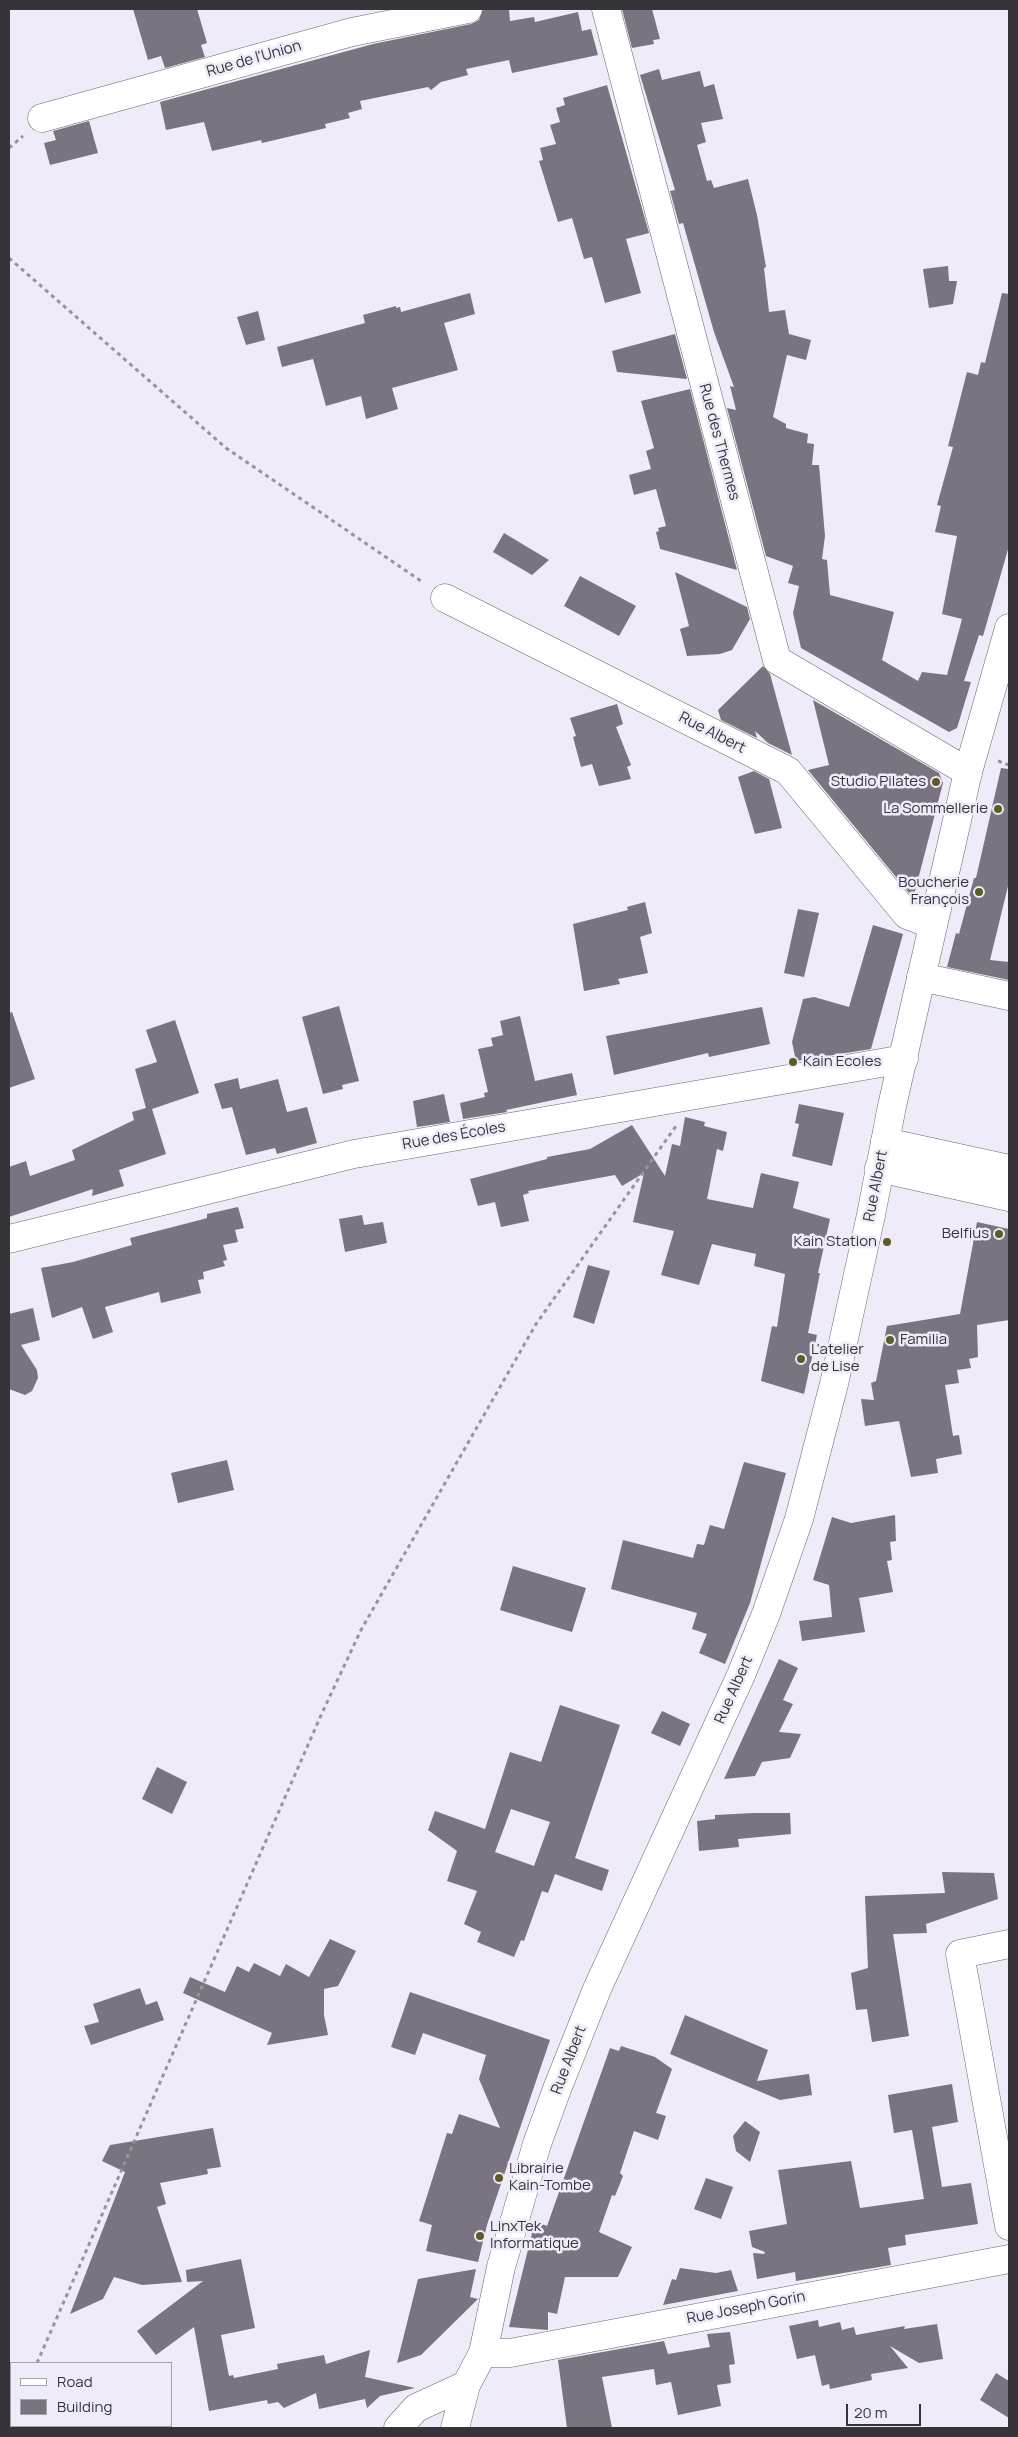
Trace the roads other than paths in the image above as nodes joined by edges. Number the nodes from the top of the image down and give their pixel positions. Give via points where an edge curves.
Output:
1 (468, 9) edge
2 (606, 9) edge
3 (42, 118) dead end
4 (445, 598) road end
5 (1009, 628) edge
6 (968, 772) junction
7 (933, 925) junction
8 (921, 977) junction
9 (1009, 996) edge
10 (904, 1059) junction
11 (885, 1142) junction
12 (879, 1168) junction
13 (1009, 1169) edge
14 (958, 1172) junction
15 (1009, 1197) edge
16 (9, 1239) edge
17 (1009, 1944) edge
18 (1009, 2226) edge
19 (1009, 2259) edge
20 (483, 2353) junction
21 (466, 2384) junction
22 (398, 2428) edge
23 (455, 2428) edge

1 - 3 street, Rue de l'Union via 352,32
2 - 6 street, Rue des Thermes via 777,660
4 - 7 street, Rue Albert via 788,771 907,915
5 - 6 street, Rue Albert
6 - 7 street, Rue Albert
7 - 8 street, Rue Albert
8 - 9 street
8 - 10 street, Rue Albert
10 - 11 street, Rue Albert
10 - 16 street, Rue des Écoles via 354,1154
11 - 12 street, Rue Albert
11 - 14 street
12 - 14 street
12 - 20 street, Rue Albert via 834,1384 799,1519 742,1675 597,1989 557,2089 503,2259
13 - 14 street
14 - 15 street
17 - 18 street via 960,1954
19 - 20 street, Rue Joseph Gorin via 510,2353
20 - 21 street, Rue Albert
21 - 22 street via 416,2408
21 - 23 street, Rue Albert

